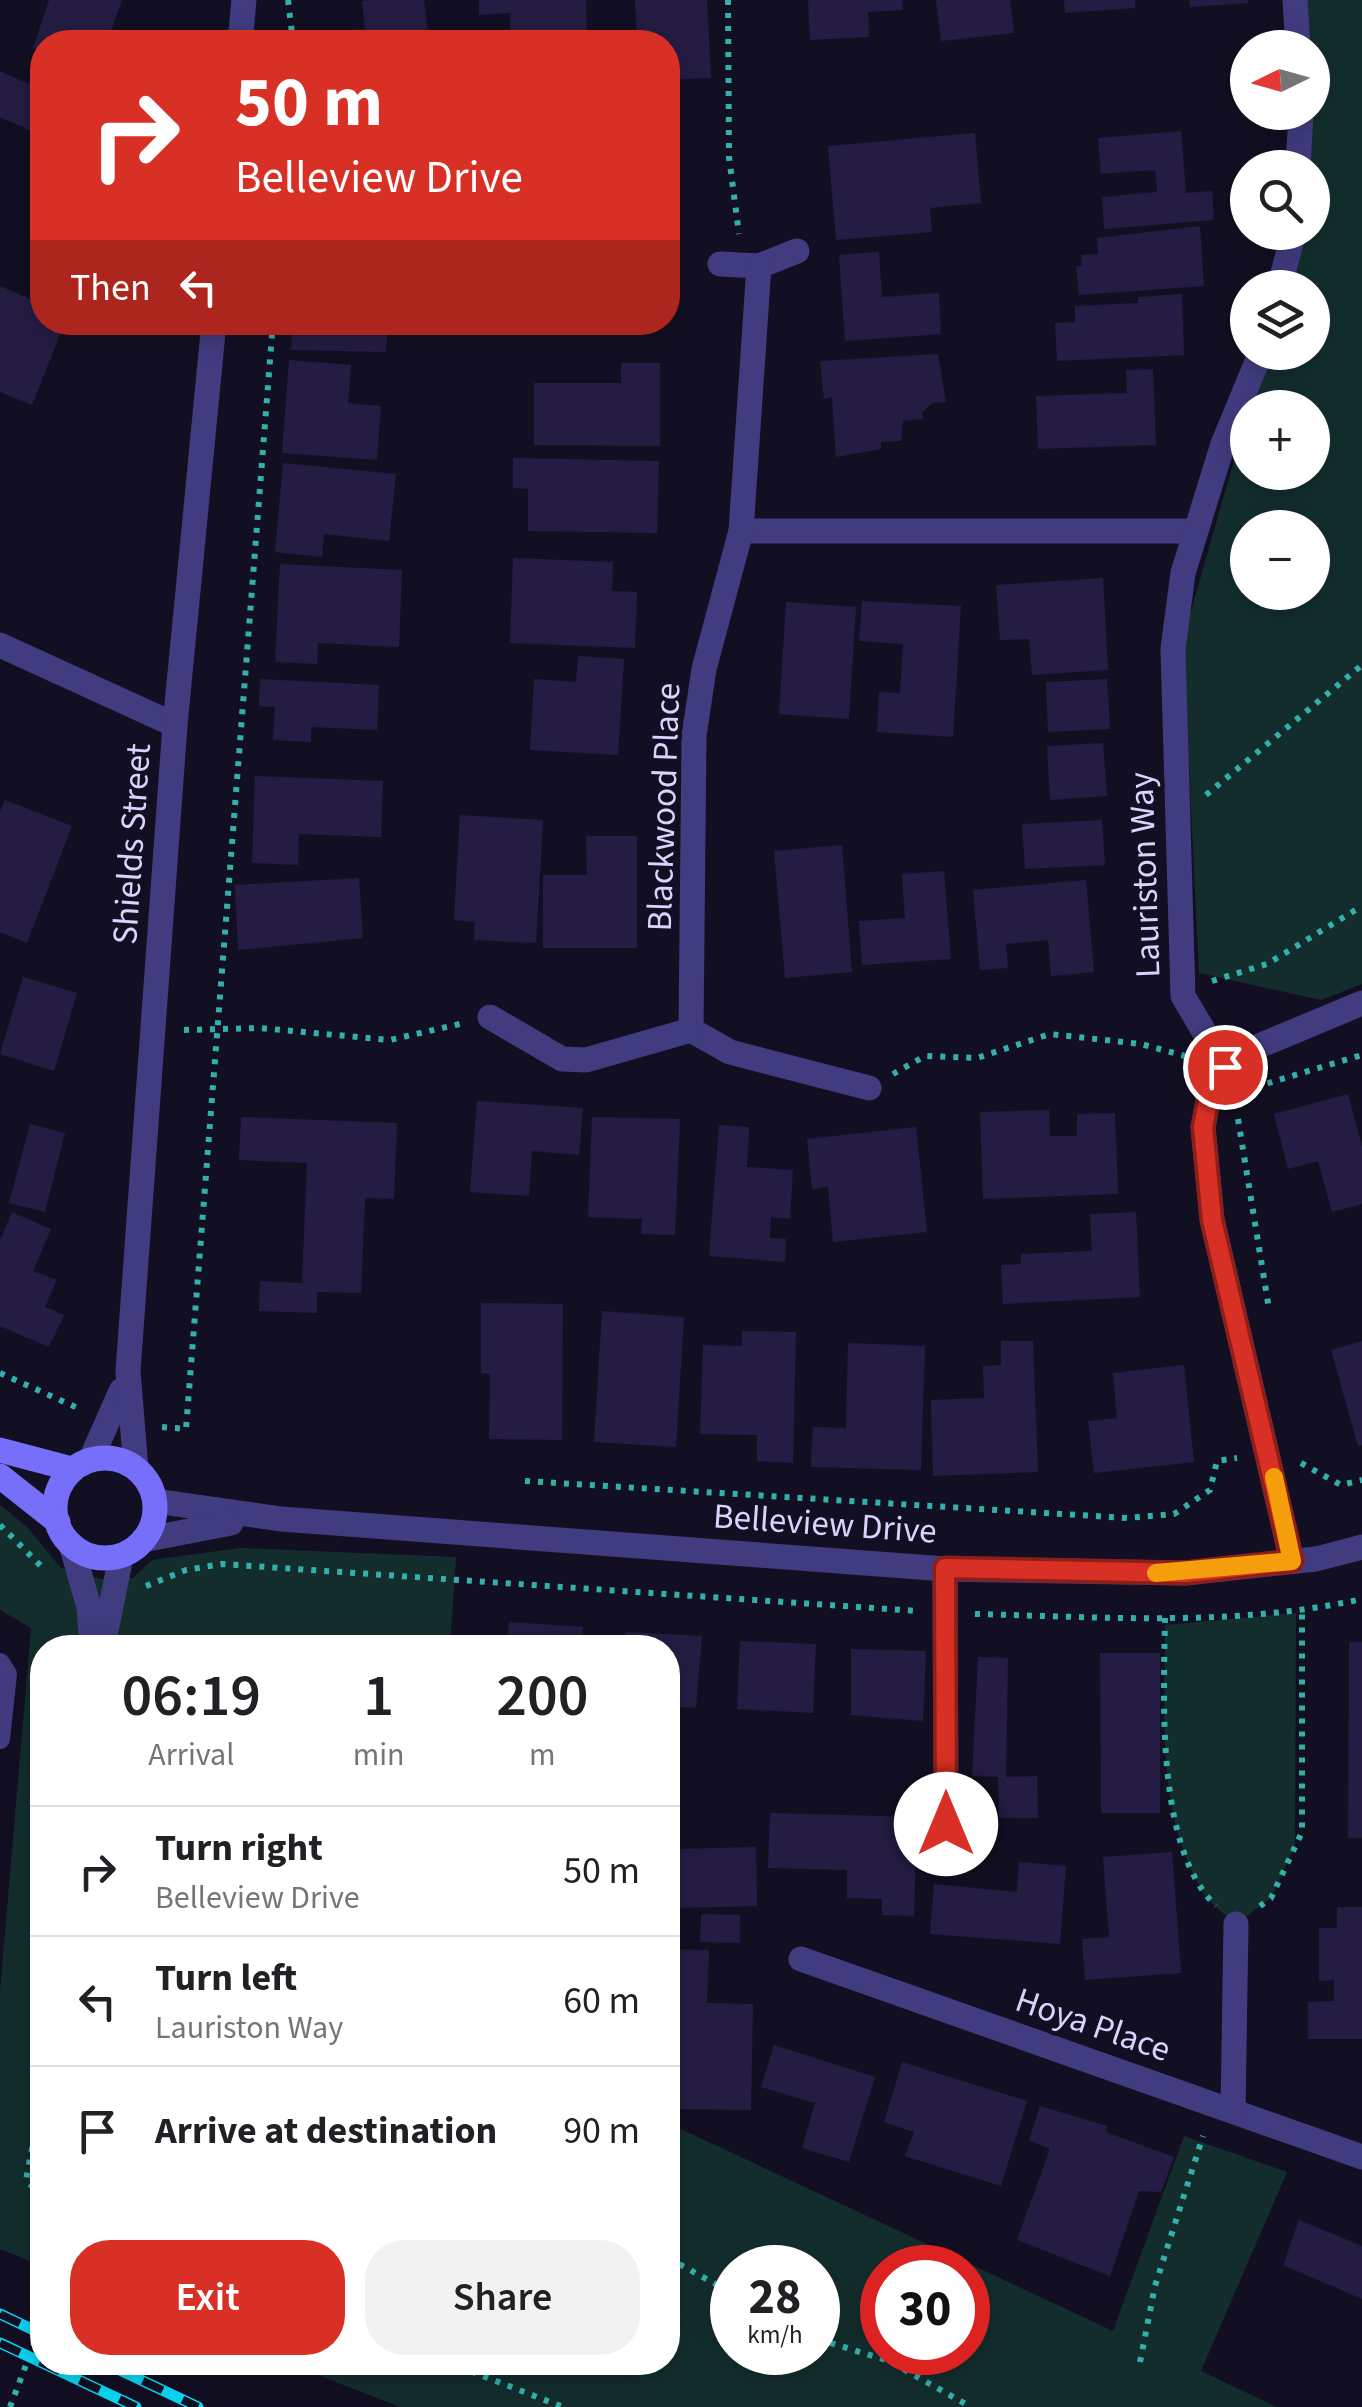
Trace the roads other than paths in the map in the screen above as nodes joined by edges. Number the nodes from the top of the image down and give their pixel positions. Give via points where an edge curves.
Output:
1 (244, 0) edge
2 (1295, 0) edge
3 (241, 30) edge
4 (1297, 30) edge
5 (798, 252) dead end
6 (213, 335) edge
7 (1254, 370) edge
8 (741, 531) junction
9 (1196, 531) junction
10 (0, 646) edge
11 (176, 725) junction
12 (1362, 1003) edge
13 (490, 1017) road end
14 (692, 1030) junction
15 (1225, 1067) junction
16 (869, 1088) road end
17 (120, 1423) junction
18 (0, 1450) edge
19 (81, 1464) junction
20 (136, 1469) junction
21 (0, 1476) edge
22 (155, 1501) junction
23 (281, 1519) junction
24 (64, 1533) junction
25 (143, 1540) junction
26 (1362, 1547) edge
27 (121, 1557) junction
28 (1292, 1561) junction
29 (945, 1568) junction
30 (90, 1635) edge
31 (105, 1635) edge
32 (0, 1663) edge
33 (0, 1740) edge
34 (946, 1824) dead end
35 (1236, 1924) road end
36 (801, 1960) dead end
37 (1233, 2111) junction
38 (1362, 2157) edge

1 - 3 street
2 - 4 street
5 - 8 street, Blackwood Place via 741,265
6 - 11 street, Shields Street
7 - 9 street, Lauriston Way
8 - 9 street
8 - 14 street, Blackwood Place via 704,669 694,736
9 - 15 street, Lauriston Way via 1173,649 1183,990
10 - 11 street
11 - 17 street, Shields Street
12 - 15 street
13 - 14 street via 562,1059 586,1060
14 - 16 street via 730,1052
15 - 28 street via 1213,1075 1222,1093 1203,1127 1212,1220
17 - 19 street, Shields Street
17 - 20 street, Shields Street
18 - 19 street
19 - 20 street via 112,1458
19 - 24 street via 58,1487 54,1510
20 - 22 street
21 - 24 street
22 - 23 street, Belleview Drive
22 - 25 street
23 - 25 street, Belleview Drive
23 - 29 street, Belleview Drive
24 - 27 street via 86,1556
24 - 30 street
25 - 27 street
26 - 28 street, Belleview Drive
27 - 31 street
28 - 29 street, Belleview Drive via 1185,1573
29 - 34 street
32 - 33 lane via 7,1674
35 - 37 street
36 - 37 street, Hoya Place
37 - 38 street, Hoya Place

